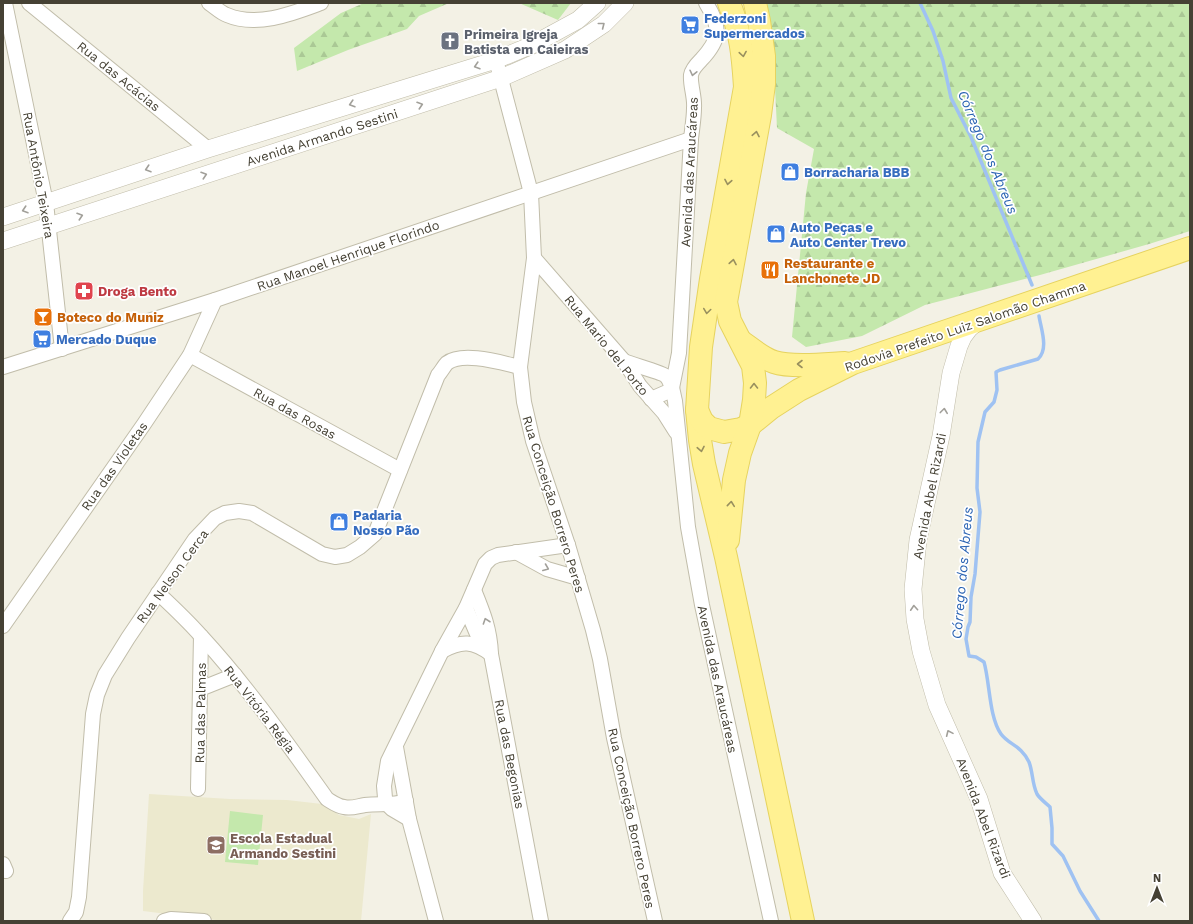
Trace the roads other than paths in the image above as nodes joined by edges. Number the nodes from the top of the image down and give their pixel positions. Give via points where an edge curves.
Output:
1 (6, 3) edge
2 (29, 3) edge
3 (209, 3) edge
4 (321, 3) edge
5 (597, 3) edge
6 (625, 3) edge
7 (706, 3) edge
8 (729, 3) edge
9 (755, 3) edge
10 (496, 60) junction
11 (501, 78) junction
12 (691, 139) junction
13 (208, 149) junction
14 (530, 193) junction
15 (46, 203) junction
16 (3, 217) edge
17 (49, 226) junction
18 (3, 241) edge
19 (1190, 248) edge
20 (534, 258) junction
21 (215, 300) junction
22 (978, 320) junction
23 (740, 339) junction
24 (62, 349) junction
25 (679, 353) junction
26 (190, 355) junction
27 (624, 361) junction
28 (852, 363) junction
29 (3, 367) edge
30 (520, 367) junction
31 (657, 372) junction
32 (640, 386) junction
33 (672, 388) junction
34 (799, 390) junction
35 (652, 399) junction
36 (697, 410) junction
37 (750, 425) junction
38 (678, 434) junction
39 (400, 470) junction
40 (734, 480) junction
41 (568, 545) junction
42 (516, 552) junction
43 (726, 557) junction
44 (578, 578) junction
45 (474, 590) junction
46 (158, 593) junction
47 (466, 608) junction
48 (3, 626) edge
49 (201, 636) junction
50 (442, 651) junction
51 (487, 651) junction
52 (234, 675) junction
53 (200, 689) junction
54 (396, 747) junction
55 (401, 778) junction
56 (384, 780) junction
57 (198, 789) dead end
58 (406, 801) junction
59 (387, 804) junction
60 (366, 805) junction
61 (409, 820) junction
62 (70, 921) edge
63 (164, 921) edge
64 (204, 921) edge
65 (436, 921) edge
66 (541, 921) edge
67 (655, 921) edge
68 (771, 921) edge
69 (803, 921) edge
70 (1033, 921) edge

1 - 15 street, Rua Antônio Teixeira
2 - 13 street, Rua das Acácias
3 - 4 street via 228,15 257,20 277,17
5 - 10 street, Avenida Armando Sestini via 578,20 532,45
11 -> 6 street, Avenida Armando Sestini via 565,50 604,24
7 -> 12 street, Avenida das Araucáreas via 717,29 714,45 694,67 691,75 694,109
8 -> 36 main road via 737,24 745,87 703,332
23 -> 9 main road via 730,321 726,302 764,84 764,56
10 - 11 street, Rua Conceição Borrero Peres
10 -> 13 street, Avenida Armando Sestini
11 - 14 street, Rua Conceição Borrero Peres
17 -> 11 street, Avenida Armando Sestini
12 - 14 street, Rua Manoel Henrique Florindo
12 - 25 street, Avenida das Araucáreas
13 -> 15 street, Avenida Armando Sestini
14 - 20 street, Rua Conceição Borrero Peres
14 - 21 street, Rua Manoel Henrique Florindo
15 -> 16 street, Avenida Armando Sestini
15 - 17 street, Rua Antônio Teixeira
17 - 18 street, Avenida Armando Sestini
17 - 24 street, Rua Antônio Teixeira
19 - 22 main road, Rodovia Prefeito Luiz Salomão Chamma
20 - 27 street, Rua Mario del Porto
20 - 30 street, Rua Conceição Borrero Peres
21 - 24 street, Rua Manoel Henrique Florindo
21 - 26 street, Rua das Violetas
22 - 28 main road, Rodovia Prefeito Luiz Salomão Chamma
70 -> 22 street, Avenida Abel Rizardi via 1002,873 978,799 937,705 921,651 915,619 913,589 918,540 940,443 951,373 963,337
28 -> 23 main road via 799,365 774,362 762,357
37 -> 23 main road via 755,383 753,366
24 - 29 street, Rua Manoel Henrique Florindo
25 - 31 street
25 - 33 street, Avenida das Araucáreas
26 - 39 street, Rua das Rosas
26 - 48 street, Rua das Violetas
27 - 31 street
27 - 32 street, Rua Mario del Porto
28 - 34 main road, Rodovia Prefeito Luiz Salomão Chamma
30 - 39 street, Rua Nelson Cerca via 466,357 447,364 438,376
30 - 41 street, Rua Conceição Borrero Peres via 524,402 533,441
31 - 32 street via 648,376
31 - 33 street via 666,376
32 - 35 street, Rua Mario del Porto
33 - 35 street
33 - 38 street, Avenida das Araucáreas
34 - 37 main road, Rodovia Prefeito Luiz Salomão Chamma
34 - 40 main road via 765,424 747,452
35 - 38 street, Rua Mario del Porto
36 - 37 main road via 702,422 716,431 732,431
36 -> 43 main road via 703,456
37 - 40 main road
38 - 68 street, Avenida das Araucáreas via 688,527 702,605
39 - 46 street, Rua Nelson Cerca via 374,534 347,555 335,557 322,554 252,513 225,513 215,518 195,539
43 -> 40 main road
41 - 42 street
41 - 44 street, Rua Conceição Borrero Peres
42 -> 44 street via 547,569
42 - 45 street via 492,558 485,564
43 - 69 main road
44 - 67 street, Rua Conceição Borrero Peres via 600,659 614,738
45 - 47 street
51 -> 45 street, Rua das Begonias via 491,638
46 - 49 street, Rua Vitória Régia
46 - 62 street, Rua Nelson Cerca via 105,675 97,695 92,722 79,897 76,912
47 - 50 street
47 - 51 street, Rua das Begonias
49 - 52 street, Rua Vitória Régia
49 - 53 street, Rua das Palmas
50 - 51 street via 459,643 468,643
50 - 54 street
51 - 66 street, Rua das Begonias
52 - 53 street
52 - 60 street, Rua Vitória Régia via 327,799 344,807
53 - 57 street, Rua das Palmas
54 - 55 street
54 - 56 street via 388,761
55 - 56 street
55 - 58 street
56 - 59 street
56 - 60 street
58 - 59 street, Rua Vitória Régia via 394,805
58 - 61 street
59 - 60 street, Rua Vitória Régia
59 - 61 street
61 - 65 street
63 - 64 street

